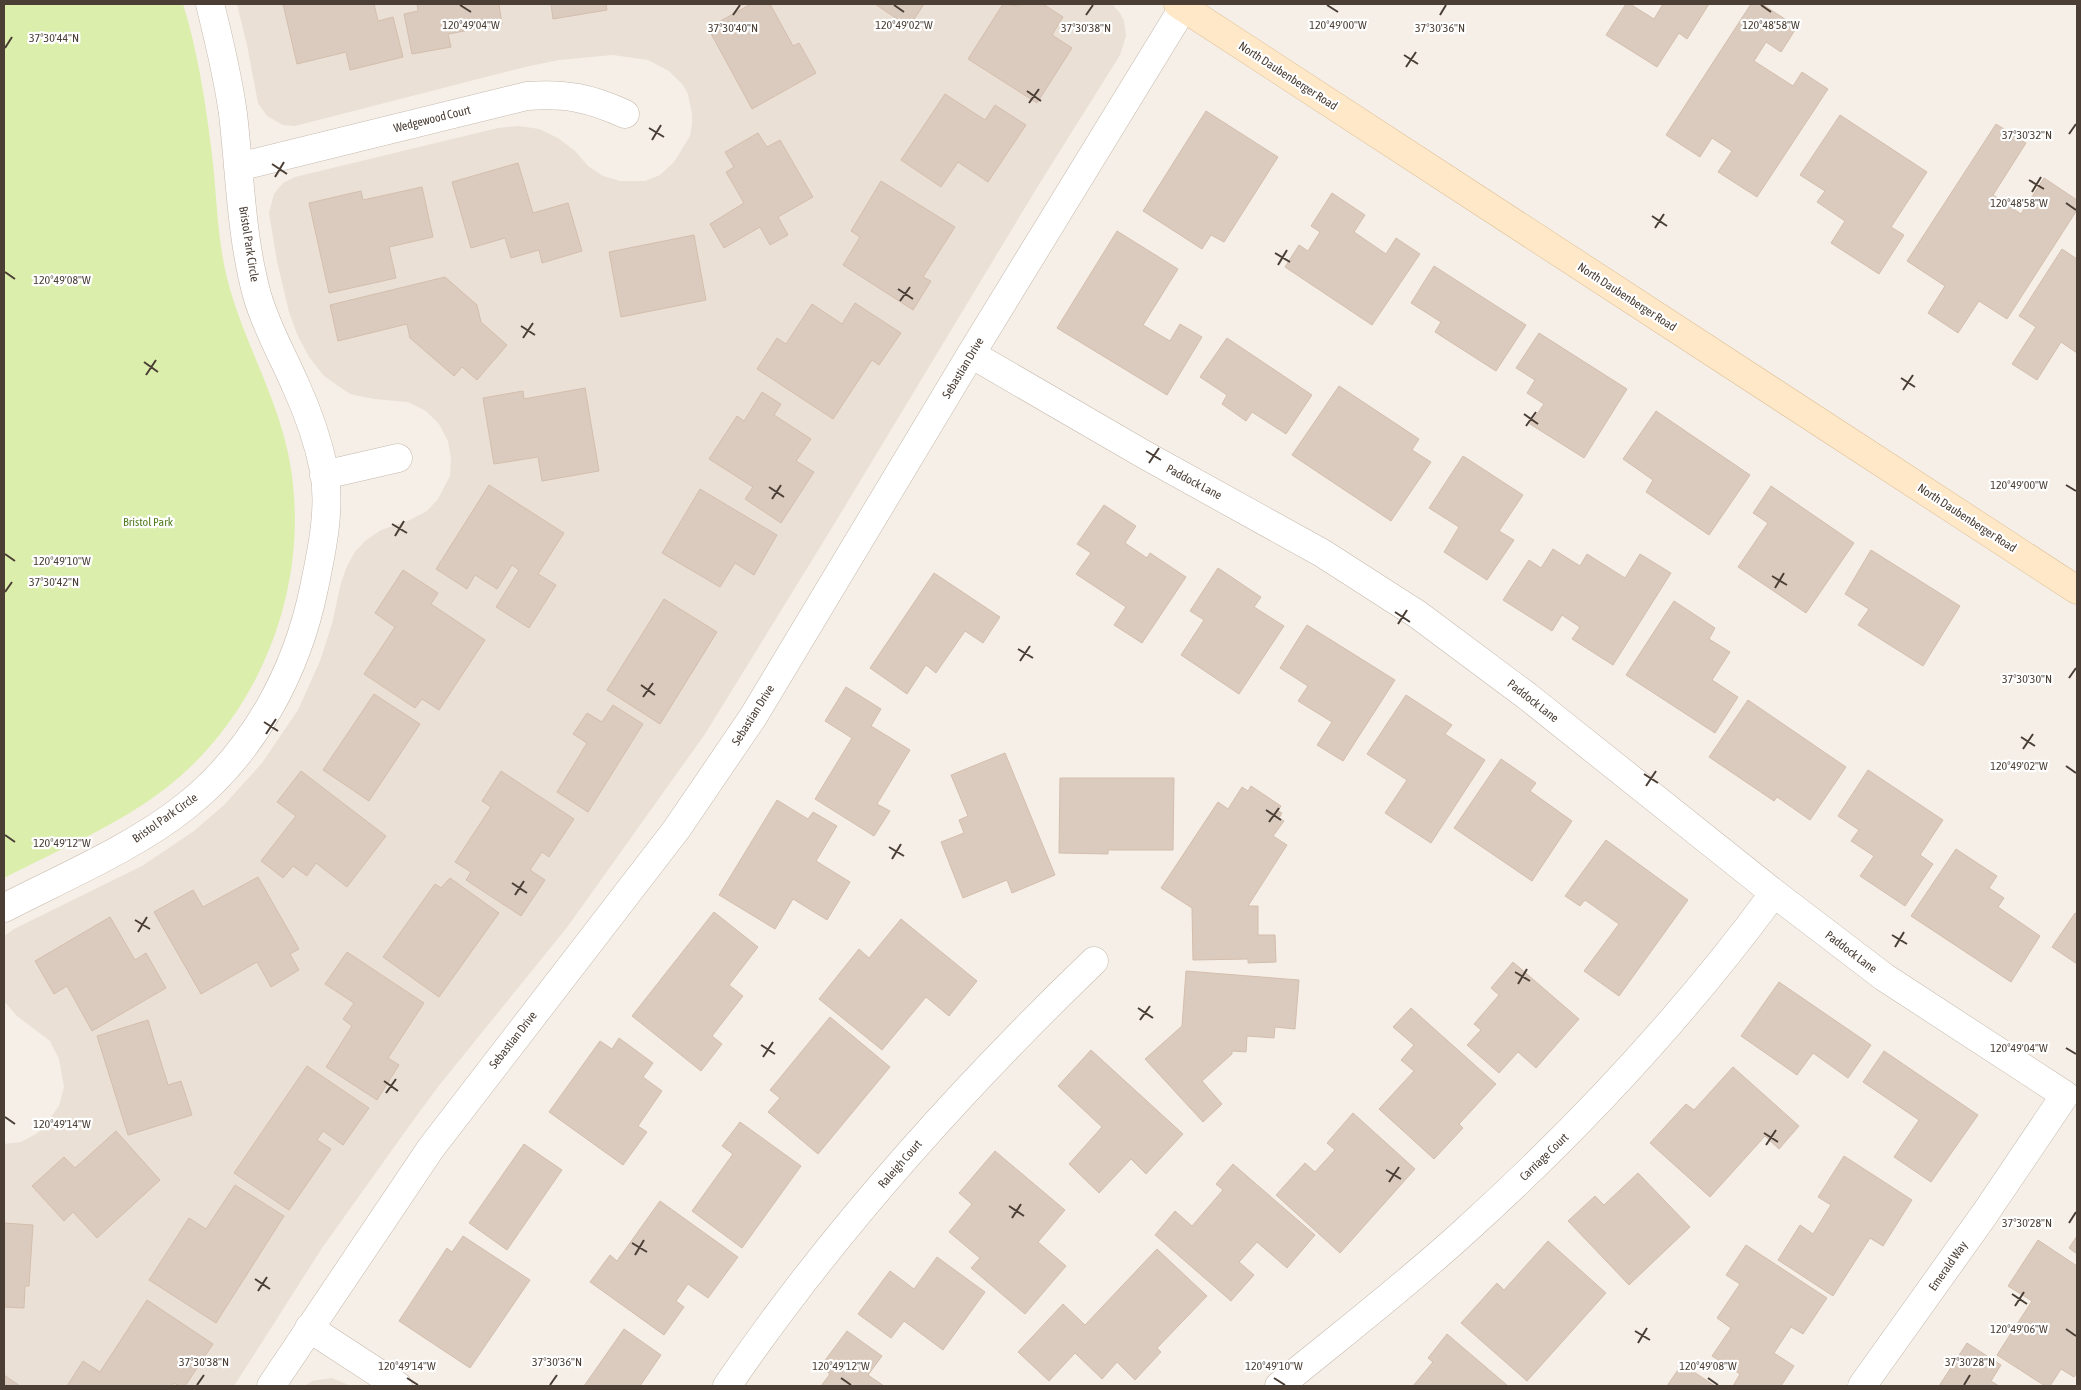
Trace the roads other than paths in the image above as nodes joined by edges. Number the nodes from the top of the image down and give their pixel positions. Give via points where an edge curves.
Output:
1 (210, 4) edge
2 (1180, 6) edge
3 (625, 114) dead end
4 (238, 167) junction
5 (971, 354) junction
6 (398, 458) dead end
7 (324, 475) junction
8 (2077, 590) edge
9 (1774, 893) junction
10 (4, 908) edge
11 (1094, 961) dead end
12 (2065, 1095) joint
13 (309, 1328) junction
14 (271, 1386) edge
15 (398, 1386) edge
16 (727, 1386) edge
17 (1278, 1386) edge
18 (1862, 1386) edge

1 - 4 street, Bristol Park Circle via 227,76
2 - 5 street, Sebastian Drive
2 - 8 street, North Daubenberger Road
3 - 4 street, Wedgewood Court via 571,95 527,96
4 - 7 street, Bristol Park Circle via 249,260 258,297 269,331 304,404
5 - 9 street, Paddock Lane via 1322,553 1402,604 1527,696
5 - 13 street, Sebastian Drive via 716,774 634,887 431,1148
6 - 7 street
7 - 10 street, Bristol Park Circle via 320,555 304,630 280,689 246,741 220,776 185,807 133,841
9 - 12 street, Paddock Lane via 1884,977
9 - 17 street, Carriage Court via 1682,1011 1569,1132 1457,1239
11 - 16 street, Raleigh Court via 999,1055 878,1189 814,1267
12 - 18 street, Emerald Way
13 - 14 street, Sebastian Drive
13 - 15 street

